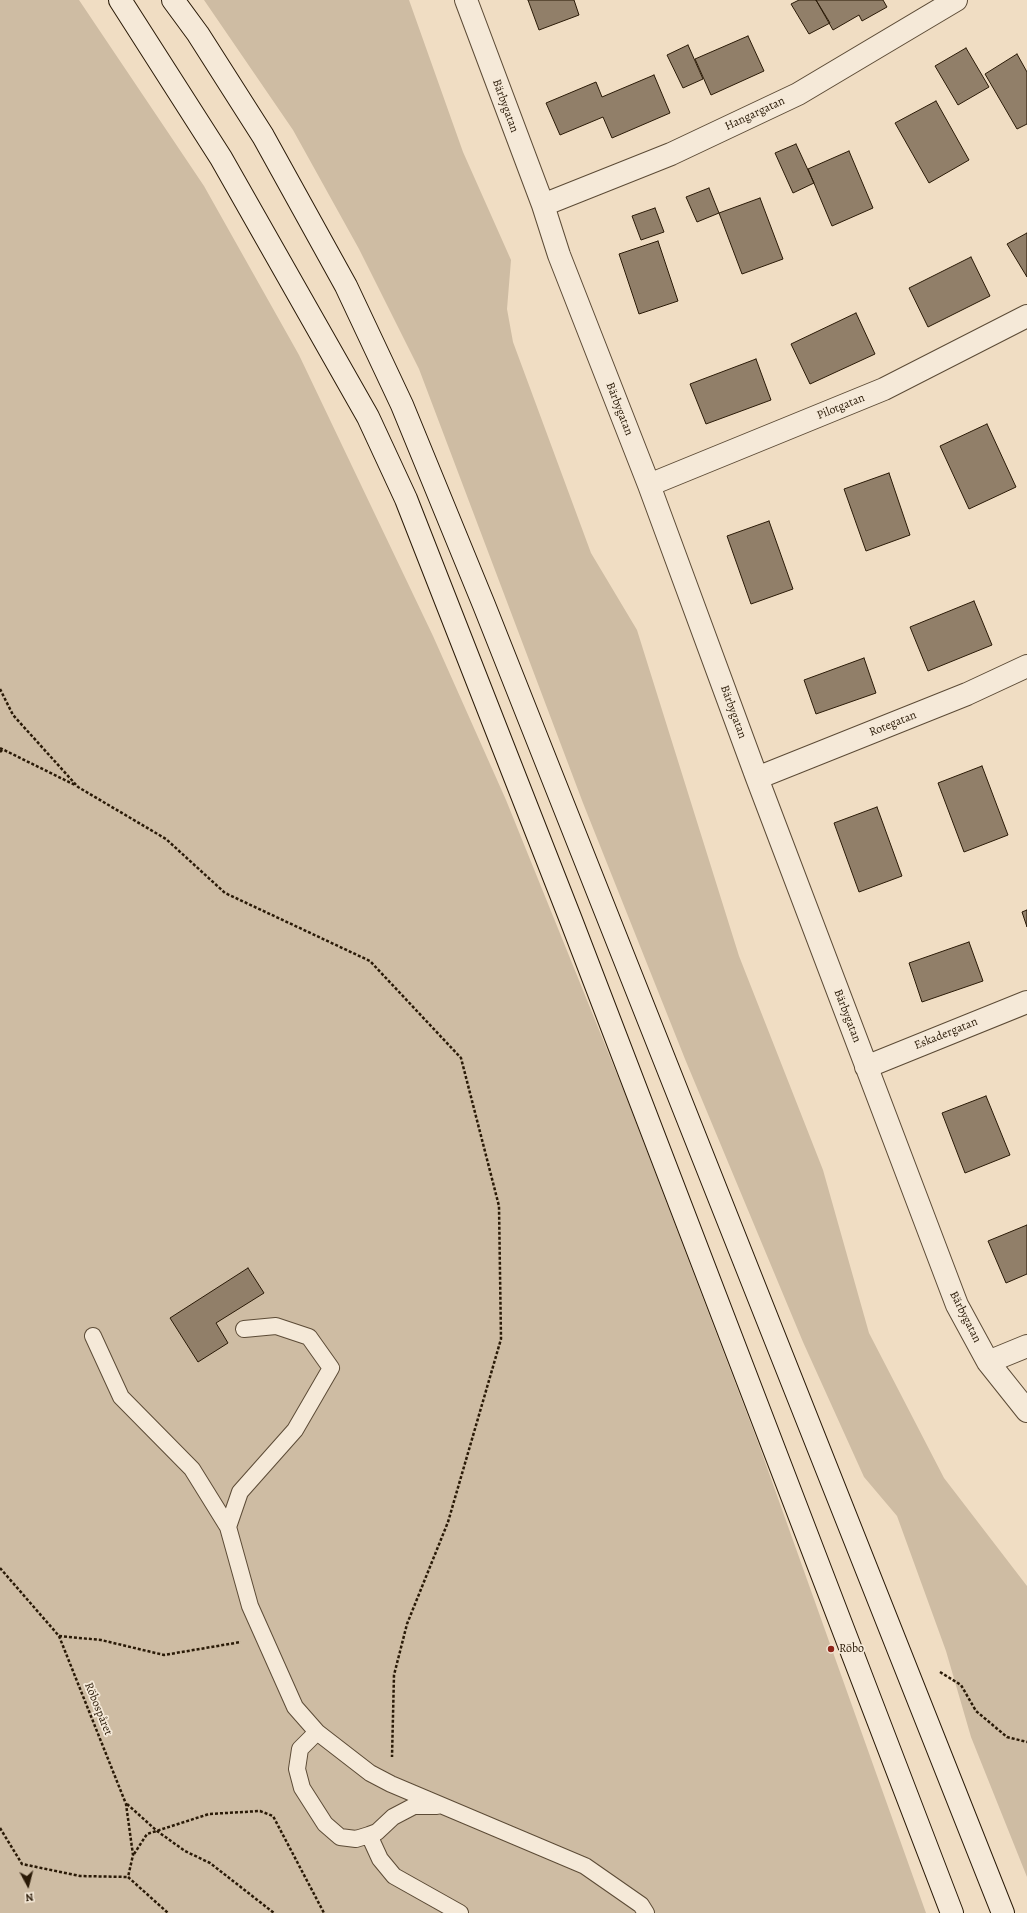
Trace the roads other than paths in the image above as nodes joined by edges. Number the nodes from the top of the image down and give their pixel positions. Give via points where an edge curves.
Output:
1 (120, 0) edge
2 (173, 0) edge
3 (466, 0) edge
4 (956, 0) edge
5 (543, 206) junction
6 (1027, 316) edge
7 (649, 485) junction
8 (1027, 666) edge
9 (757, 778) junction
10 (1027, 1002) edge
11 (866, 1067) junction
12 (244, 1329) dead end
13 (93, 1336) dead end
14 (1027, 1346) edge
15 (988, 1362) junction
16 (1027, 1411) edge
17 (228, 1527) junction
18 (318, 1732) junction
19 (444, 1806) junction
20 (369, 1835) junction
21 (460, 1913) edge
22 (646, 1913) edge
23 (952, 1913) edge
24 (1003, 1913) edge

1 - 23 main road via 222,158 368,417 406,499 574,928
2 - 24 main road via 198,34 263,136 346,286 402,405 484,605
3 - 5 main road, Bärbygatan
4 - 5 main road, Hangargatan via 798,94 671,154
5 - 7 main road, Bärbygatan via 559,255
6 - 7 main road, Pilotgatan via 884,389
7 - 9 main road, Bärbygatan
8 - 9 main road, Rotegatan via 967,694
9 - 11 main road, Bärbygatan
10 - 11 main road, Eskadergatan
11 - 15 main road, Bärbygatan via 957,1305
12 - 17 lane via 276,1326 309,1337 331,1368 295,1430 240,1492
13 - 17 lane via 121,1397 192,1469
14 - 15 main road
15 - 16 main road, Bärbygatan
17 - 18 lane via 250,1606 295,1707
18 - 19 lane via 370,1773
18 - 20 lane via 300,1749 297,1769 302,1788 324,1824 340,1837 356,1839
19 - 20 lane via 414,1806 393,1817 377,1832
19 - 22 lane via 585,1866 641,1905
20 - 21 lane via 380,1859 394,1876

